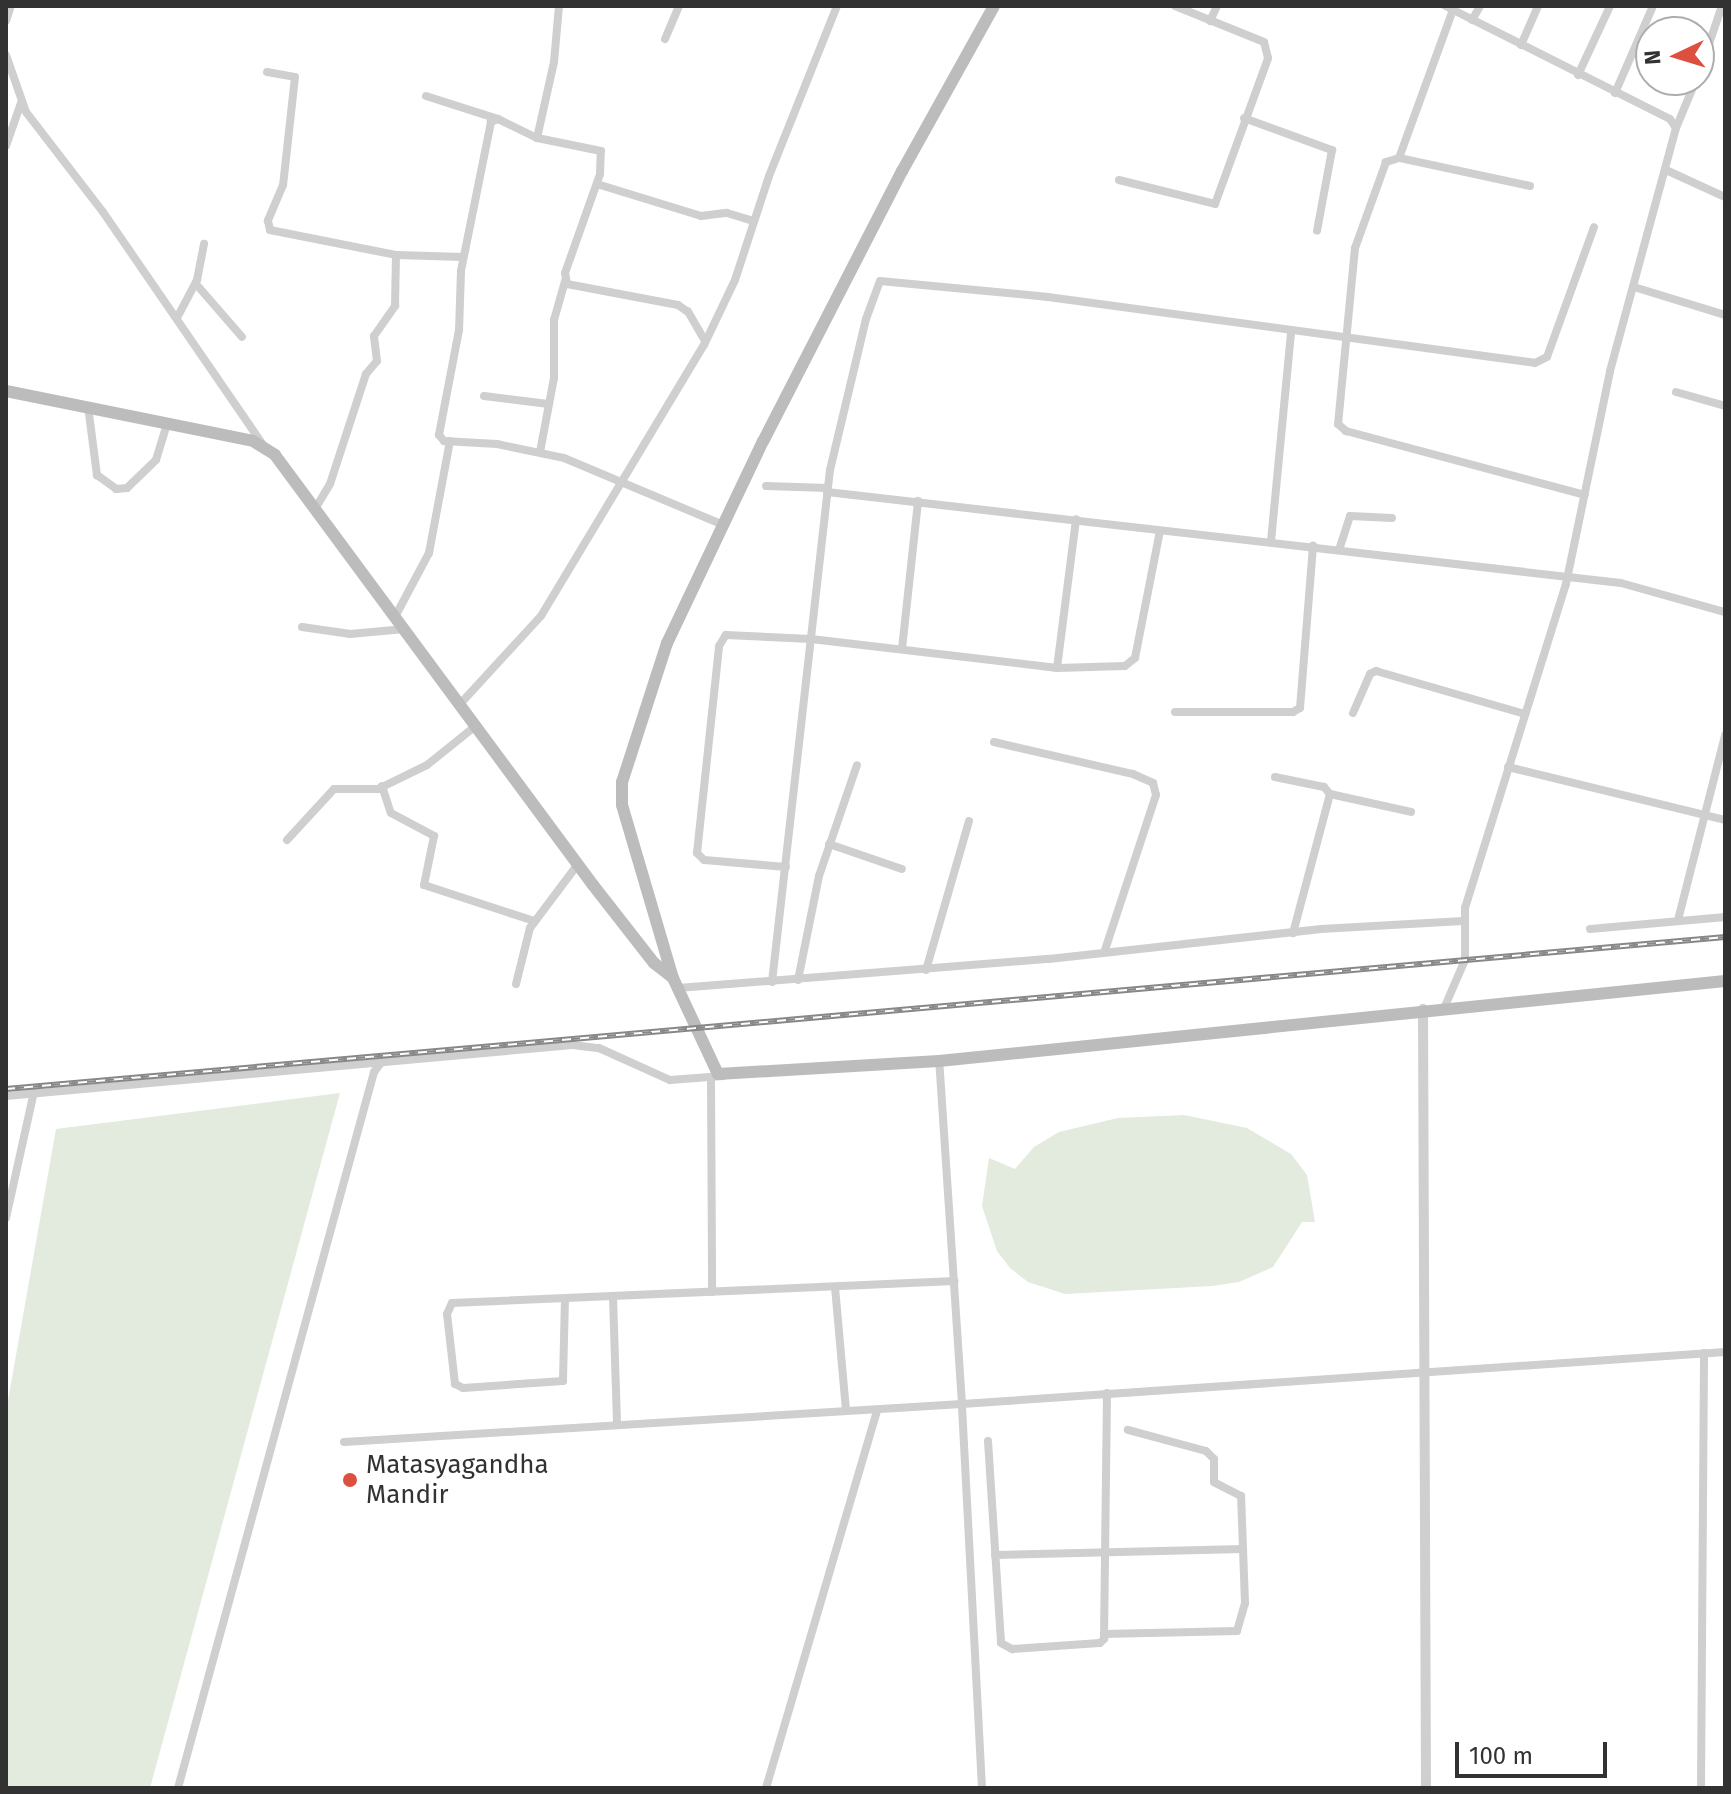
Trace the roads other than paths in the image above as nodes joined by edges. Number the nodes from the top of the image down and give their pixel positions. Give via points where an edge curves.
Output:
1 (11, 6) edge
2 (559, 6) edge
3 (679, 6) edge
4 (837, 6) edge
5 (994, 6) edge
6 (1175, 6) edge
7 (1217, 6) edge
8 (1480, 6) edge
9 (1538, 6) edge
10 (1610, 6) edge
11 (1653, 6) edge
12 (1722, 6) edge
13 (1449, 8) edge
14 (1722, 18) edge
15 (1472, 20) junction
16 (6, 21) edge
17 (1210, 21) junction
18 (665, 39) dead end
19 (1521, 45) junction
20 (6, 55) edge
21 (267, 72) dead end
22 (1578, 75) junction
23 (1615, 93) junction
24 (426, 96) dead end
25 (1689, 96) edge
26 (21, 103) junction
27 (1244, 118) junction
28 (498, 119) junction
29 (1676, 128) junction
30 (537, 138) junction
31 (6, 146) edge
32 (1399, 158) junction
33 (1666, 170) junction
34 (1119, 180) dead end
35 (597, 184) junction
36 (1530, 186) dead end
37 (1725, 197) edge
38 (754, 221) junction
39 (1594, 227) dead end
40 (1317, 231) dead end
41 (204, 244) dead end
42 (396, 255) junction
43 (463, 257) junction
44 (565, 281) junction
45 (196, 284) junction
46 (1634, 287) junction
47 (1725, 315) edge
48 (177, 318) junction
49 (1291, 332) junction
50 (242, 337) dead end
51 (1348, 339) junction
52 (705, 341) junction
53 (6, 391) edge
54 (1676, 392) dead end
55 (484, 396) dead end
56 (549, 404) junction
57 (87, 406) junction
58 (1725, 406) edge
59 (167, 423) junction
60 (450, 441) junction
61 (263, 445) junction
62 (540, 452) junction
63 (624, 481) junction
64 (766, 486) dead end
65 (827, 490) junction
66 (1585, 495) junction
67 (918, 501) junction
68 (315, 509) junction
69 (1392, 518) dead end
70 (1076, 519) junction
71 (723, 525) junction
72 (1160, 531) junction
73 (1271, 541) junction
74 (1313, 546) junction
75 (1339, 550) junction
76 (1567, 579) junction
77 (1725, 612) edge
78 (396, 615) junction
79 (302, 627) dead end
80 (406, 629) junction
81 (811, 639) junction
82 (902, 649) junction
83 (1057, 668) junction
84 (461, 703) junction
85 (1175, 712) dead end
86 (1353, 713) dead end
87 (1525, 714) junction
88 (477, 725) junction
89 (1725, 735) edge
90 (994, 742) dead end
91 (857, 765) dead end
92 (1508, 767) junction
93 (1275, 777) dead end
94 (382, 786) junction
95 (1330, 794) junction
96 (1411, 812) dead end
97 (1705, 817) junction
98 (1725, 820) edge
99 (969, 821) dead end
100 (287, 840) dead end
101 (829, 844) junction
102 (578, 864) junction
103 (786, 867) junction
104 (902, 869) dead end
105 (1725, 917) edge
106 (1678, 920) junction
107 (534, 921) junction
108 (1463, 921) junction
109 (1590, 929) dead end
110 (1293, 933) junction
111 (1105, 950) junction
112 (926, 970) junction
113 (798, 980) junction
114 (1725, 981) edge
115 (772, 982) junction
116 (675, 983) junction
117 (516, 984) dead end
118 (1445, 1006) junction
119 (1423, 1009) junction
120 (383, 1060) junction
121 (939, 1061) junction
122 (717, 1077) junction
123 (34, 1092) junction
124 (6, 1096) edge
125 (6, 1218) edge
126 (955, 1281) junction
127 (835, 1287) junction
128 (712, 1292) junction
129 (613, 1296) junction
130 (565, 1298) junction
131 (1725, 1352) edge
132 (1704, 1353) junction
133 (1428, 1374) junction
134 (1107, 1393) junction
135 (962, 1404) junction
136 (877, 1410) junction
137 (846, 1411) junction
138 (617, 1425) junction
139 (1128, 1430) dead end
140 (988, 1441) dead end
141 (344, 1442) dead end
142 (1243, 1549) junction
143 (1106, 1550) junction
144 (995, 1555) junction
145 (1104, 1634) junction
146 (178, 1788) edge
147 (766, 1788) edge
148 (982, 1788) edge
149 (1426, 1788) edge
150 (1701, 1788) edge

1 - 16 street
2 - 30 street via 554,62
3 - 18 street
4 - 38 street
5 - 71 main road via 902,171
6 - 17 street
7 - 17 street
8 - 15 street
9 - 19 street
10 - 22 street
11 - 23 street
12 - 14 street
13 - 15 street
13 - 32 street
15 - 19 street
17 - 27 street via 1269,48
19 - 22 street
20 - 26 street
21 - 42 street via 291,72 295,77 283,185 268,221 270,230
22 - 23 street
23 - 29 street via 1670,119
24 - 28 street
25 - 29 street
26 - 31 street
26 - 48 street
27 - 34 street via 1215,204
27 - 40 street via 1332,150
28 - 30 street
28 - 43 street via 489,127
29 - 33 street
30 - 35 street via 601,151
32 - 36 street
32 - 51 street via 1390,159 1381,170 1360,228
33 - 37 street
33 - 46 street
35 - 38 street via 701,216 727,213
35 - 44 street
38 - 52 street via 735,280
39 - 51 street via 1543,363
41 - 45 street
42 - 43 street
42 - 68 street via 395,306 374,336 377,361 366,374 330,484
43 - 60 street via 459,330 438,426 442,439
44 - 52 street via 678,305
44 - 56 street via 554,320
45 - 48 street
45 - 50 street
46 - 47 street
46 - 66 street
48 - 61 street
49 - 51 street
49 - 65 street via 885,280 877,286 866,319
49 - 73 street
51 - 66 street via 1337,417 1341,428
52 - 63 street
53 - 57 main road
54 - 58 street
55 - 56 street
56 - 62 street
57 - 59 main road
57 - 59 street via 97,475 116,489 127,488 156,460
59 - 61 main road
60 - 62 street
60 - 78 street via 429,553
61 - 68 main road
62 - 63 street
63 - 71 street
63 - 84 street via 541,616
64 - 65 street
65 - 67 street
65 - 81 street
66 - 76 street
67 - 70 street
67 - 82 street
68 - 78 main road
69 - 75 street via 1350,516
70 - 72 street
70 - 83 street
71 - 116 main road via 667,643 622,782 622,805
72 - 73 street
72 - 83 street via 1135,658 1113,668
73 - 74 street
74 - 75 street
74 - 85 street via 1300,708
75 - 76 street
76 - 77 street via 1621,583
76 - 87 street
78 - 80 main road
79 - 80 street via 350,634
80 - 84 main road
81 - 82 street
81 - 103 street
81 - 103 street via 730,632 721,641 697,853 704,860
82 - 83 street
84 - 88 main road
86 - 87 street via 1376,671
87 - 92 street
88 - 94 street via 427,765
88 - 102 main road
89 - 97 street
90 - 111 street via 1133,774 1155,789
91 - 101 street
92 - 97 street
92 - 108 street
93 - 95 street via 1324,787
94 - 100 street via 362,792 334,789
94 - 107 street via 391,813 434,836 424,885
95 - 96 street
95 - 110 street
97 - 98 street
97 - 106 street
99 - 112 street
101 - 104 street
101 - 113 street
102 - 107 street
102 - 116 main road
103 - 115 street
105 - 106 street
106 - 109 street
107 - 117 street
108 - 110 street
108 - 118 street via 1465,960
110 - 111 street
111 - 112 street
112 - 113 street
113 - 115 street
114 - 118 main road
115 - 116 street
116 - 122 main road
118 - 119 main road
119 - 121 main road
119 - 133 street
120 - 122 street via 586,1045 653,1076
120 - 123 street
120 - 146 street via 374,1072
121 - 122 main road
121 - 126 street
122 - 128 street
123 - 124 street
123 - 125 street
126 - 127 street
126 - 135 street
127 - 128 street
127 - 137 street
128 - 129 street
129 - 130 street
129 - 138 street
130 - 130 street via 448,1305 455,1384 463,1388 563,1381
131 - 132 street
132 - 133 street
132 - 150 street
133 - 134 street
133 - 149 street
134 - 135 street
134 - 143 street
135 - 136 street
135 - 148 street
136 - 137 street
136 - 147 street
137 - 138 street
138 - 141 street
139 - 142 street via 1212,1455 1214,1482 1241,1496
140 - 144 street
142 - 143 street
142 - 145 street via 1245,1603 1237,1631
143 - 144 street
143 - 145 street
144 - 145 street via 1005,1648 1100,1643

